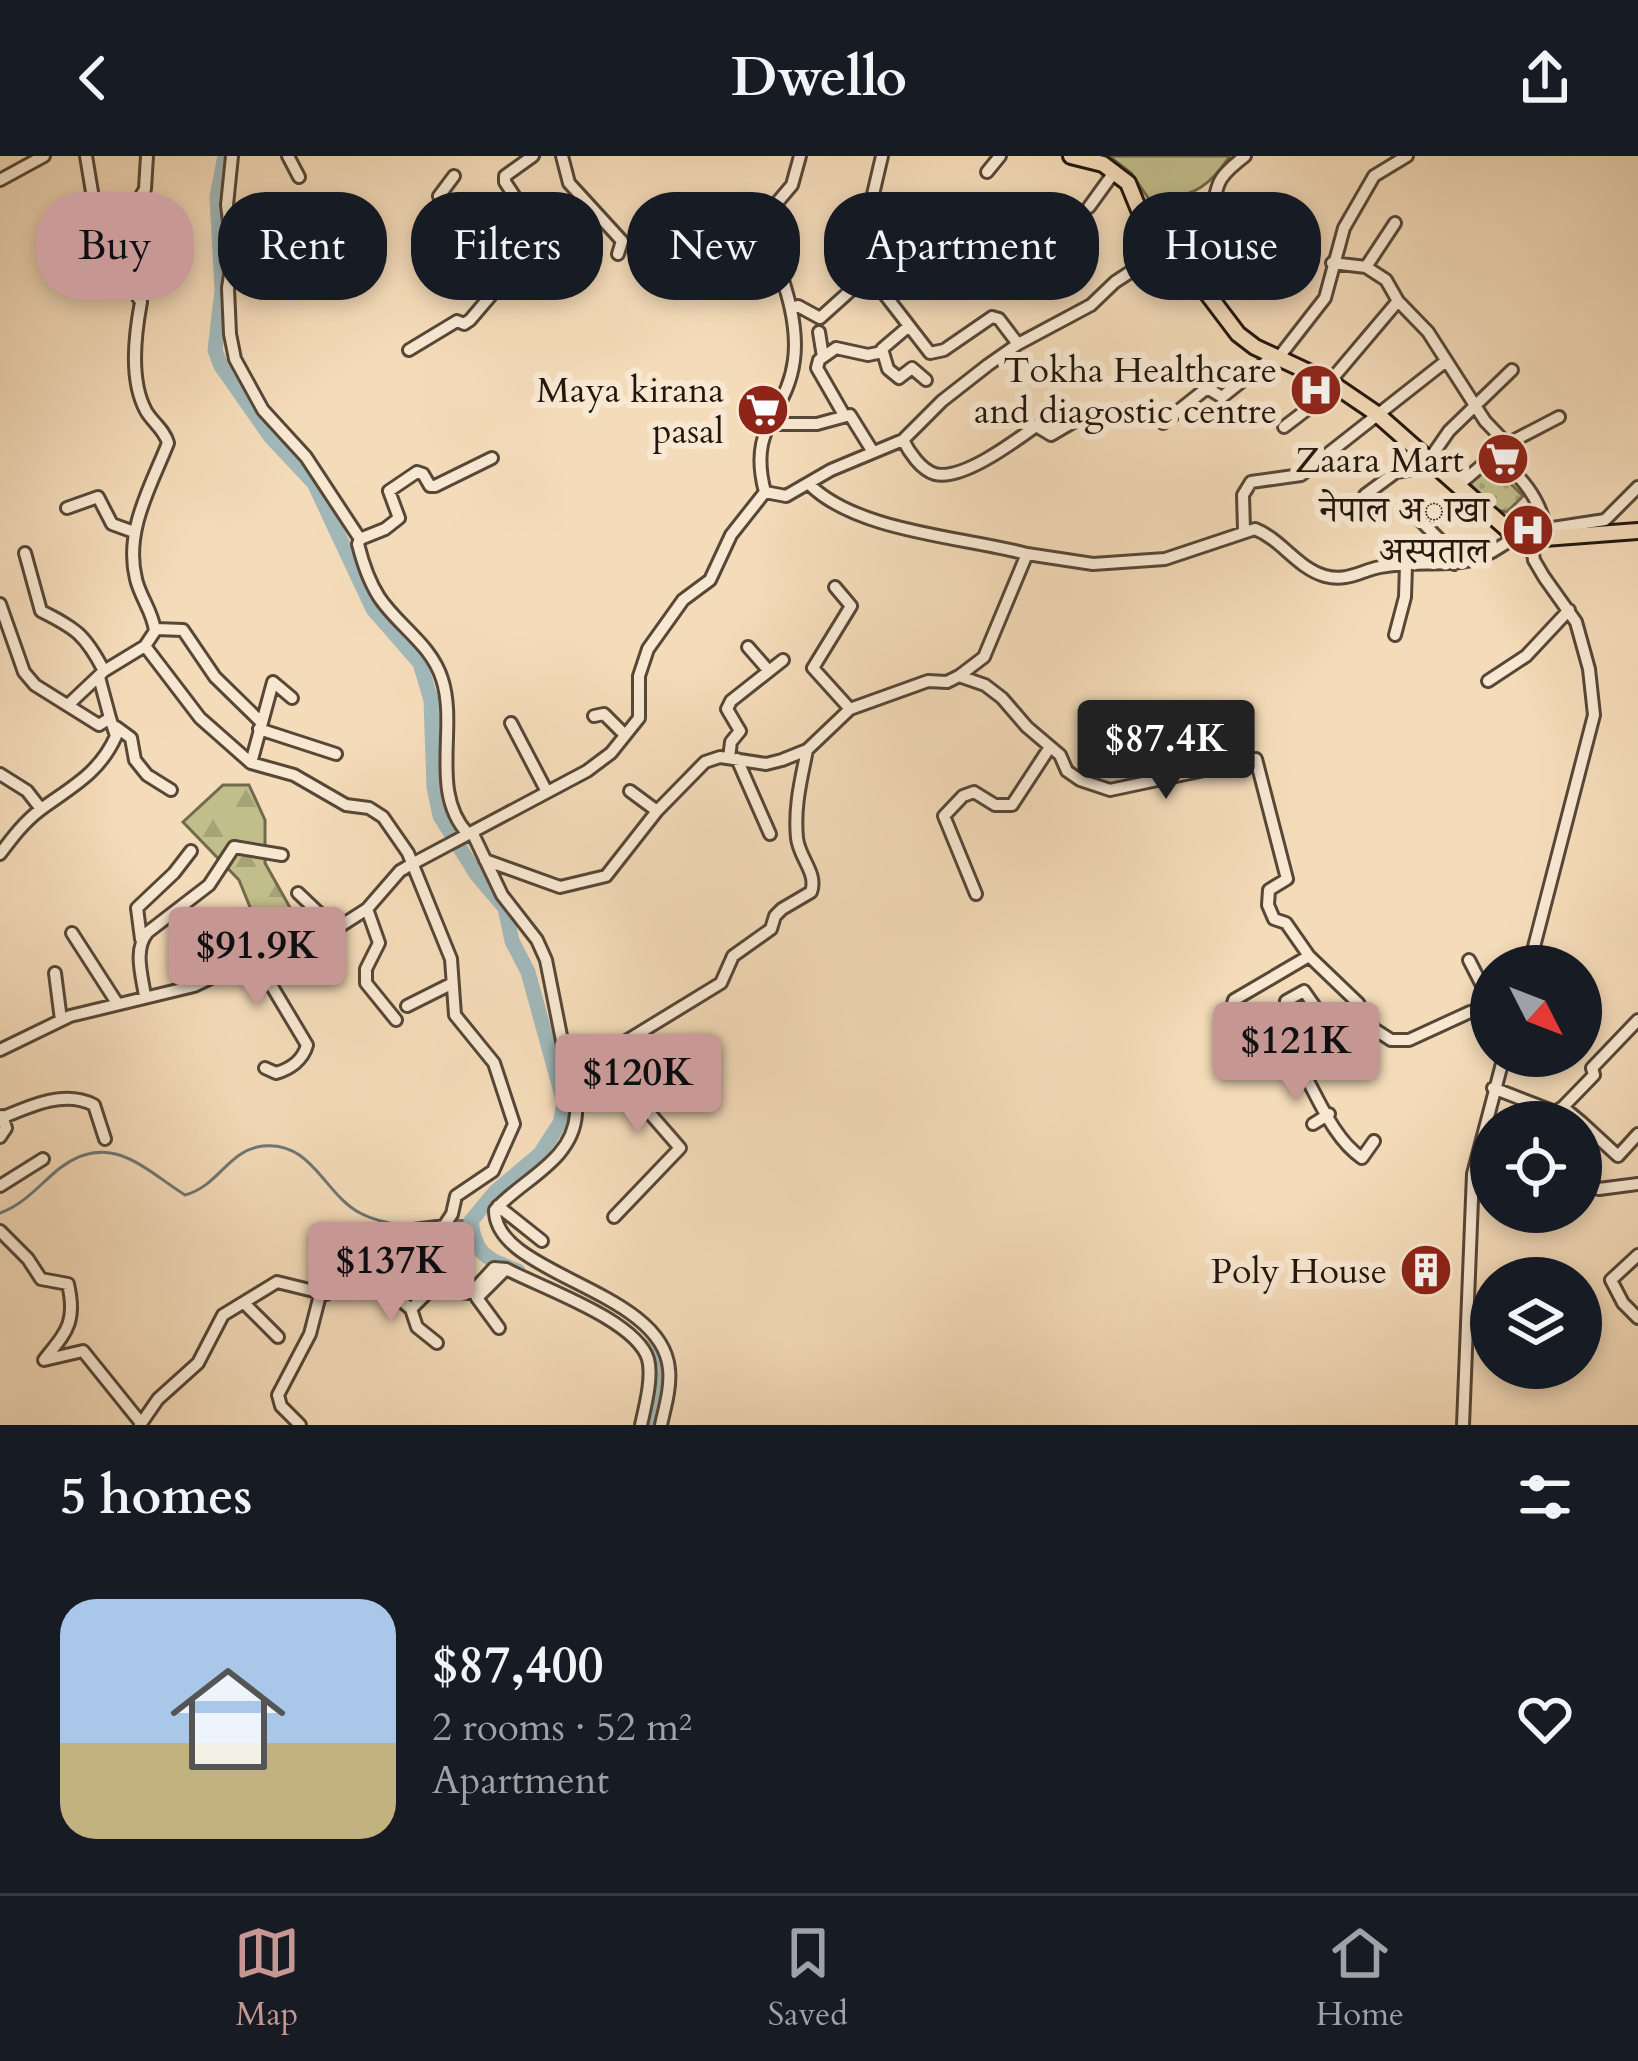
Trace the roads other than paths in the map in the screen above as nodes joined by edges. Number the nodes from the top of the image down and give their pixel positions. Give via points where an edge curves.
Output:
1 (44, 156) edge
2 (86, 156) edge
3 (147, 156) edge
4 (232, 156) edge
5 (288, 156) edge
6 (533, 156) edge
7 (562, 156) edge
8 (800, 156) edge
9 (882, 156) edge
10 (1000, 156) edge
11 (1071, 156) edge
12 (1245, 156) edge
13 (1407, 156) edge
14 (1108, 164) edge
15 (987, 172) dead end
16 (454, 176) dead end
17 (299, 177) dead end
18 (0, 180) edge
19 (93, 192) edge
20 (143, 192) edge
21 (442, 192) edge
22 (512, 192) edge
23 (577, 192) edge
24 (785, 192) edge
25 (874, 192) edge
26 (1096, 192) edge
27 (1133, 192) edge
28 (1213, 192) edge
29 (603, 221) edge
30 (1395, 223) dead end
31 (618, 254) dead end
32 (1332, 263) junction
33 (1366, 267) junction
34 (1123, 277) edge
35 (140, 300) edge
36 (487, 300) edge
37 (789, 300) edge
38 (1212, 300) edge
39 (1398, 302) junction
40 (791, 308) junction
41 (909, 326) junction
42 (819, 332) dead end
43 (1018, 344) junction
44 (409, 350) dead end
45 (882, 352) junction
46 (1277, 356) junction
47 (823, 357) junction
48 (1446, 361) junction
49 (1512, 370) dead end
50 (926, 380) dead end
51 (1330, 382) junction
52 (1474, 403) junction
53 (1378, 414) junction
54 (844, 415) junction
55 (1100, 416) dead end
56 (1559, 417) dead end
57 (1163, 423) dead end
58 (767, 424) junction
59 (1283, 427) dead end
60 (903, 440) junction
61 (1507, 443) junction
62 (873, 452) junction
63 (1495, 452) junction
64 (492, 458) dead end
65 (1430, 459) junction
66 (810, 484) junction
67 (1460, 484) junction
68 (1638, 487) edge
69 (765, 492) junction
70 (1365, 495) dead end
71 (67, 508) dead end
72 (1414, 514) dead end
73 (1546, 529) junction
74 (1244, 530) junction
75 (1638, 531) edge
76 (134, 532) junction
77 (1523, 538) junction
78 (360, 539) junction
79 (25, 553) dead end
80 (1027, 554) junction
81 (1454, 564) junction
82 (1406, 566) junction
83 (835, 587) dead end
84 (0, 604) edge
85 (1569, 610) junction
86 (156, 629) junction
87 (1395, 635) dead end
88 (145, 646) junction
89 (748, 647) dead end
90 (16, 658) junction
91 (0, 659) edge
92 (783, 660) dead end
93 (769, 671) junction
94 (101, 674) junction
95 (959, 676) junction
96 (1488, 681) dead end
97 (292, 698) dead end
98 (68, 705) junction
99 (850, 709) junction
100 (594, 716) dead end
101 (113, 723) junction
102 (511, 723) dead end
103 (260, 726) junction
104 (624, 734) junction
105 (1050, 747) junction
106 (807, 750) junction
107 (336, 754) dead end
108 (733, 758) junction
109 (250, 763) junction
110 (0, 774) edge
111 (170, 790) dead end
112 (546, 790) junction
113 (630, 791) dead end
114 (41, 809) junction
115 (657, 811) junction
116 (467, 834) junction
117 (770, 834) dead end
118 (191, 851) dead end
119 (0, 854) edge
120 (282, 855) dead end
121 (485, 860) junction
122 (412, 864) junction
123 (298, 893) dead end
124 (976, 894) dead end
125 (367, 909) junction
126 (342, 926) junction
127 (72, 933) dead end
128 (141, 939) junction
129 (1534, 945) edge
130 (1309, 956) junction
131 (255, 958) junction
132 (55, 974) dead end
133 (451, 984) junction
134 (146, 996) junction
135 (1286, 1001) dead end
136 (117, 1003) junction
137 (1358, 1003) junction
138 (407, 1006) dead end
139 (1470, 1013) edge
140 (61, 1020) junction
141 (396, 1020) dead end
142 (1638, 1020) edge
143 (1232, 1027) dead end
144 (1332, 1031) junction
145 (0, 1050) edge
146 (608, 1052) junction
147 (1283, 1059) dead end
148 (1298, 1063) junction
149 (266, 1068) dead end
150 (569, 1076) junction
151 (1497, 1077) edge
152 (1493, 1088) junction
153 (1491, 1101) edge
154 (1524, 1101) edge
155 (1568, 1101) edge
156 (1329, 1114) junction
157 (2, 1115) edge
158 (1313, 1124) dead end
159 (1638, 1135) edge
160 (0, 1137) edge
161 (105, 1139) dead end
162 (1374, 1141) dead end
163 (1602, 1141) edge
164 (43, 1159) dead end
165 (1638, 1184) edge
166 (0, 1186) edge
167 (1602, 1188) edge
168 (498, 1206) junction
169 (614, 1216) dead end
170 (445, 1226) junction
171 (0, 1231) edge
172 (1471, 1233) edge
173 (542, 1241) dead end
174 (1638, 1255) edge
175 (506, 1269) junction
176 (367, 1273) junction
177 (439, 1281) junction
178 (320, 1295) junction
179 (245, 1304) junction
180 (411, 1310) junction
181 (1638, 1318) edge
182 (499, 1328) dead end
183 (278, 1337) dead end
184 (437, 1343) dead end
185 (141, 1424) edge
186 (300, 1425) edge
187 (641, 1425) edge
188 (661, 1425) edge
189 (1463, 1425) edge

1 - 18 street
2 - 19 street
3 - 20 street
4 - 78 street via 226,206 235,358 263,410 306,457
5 - 17 street
6 - 22 street via 505,176
7 - 23 street
8 - 24 street
9 - 25 street
10 - 15 street
11 - 14 main road
12 - 28 street
13 - 32 street via 1374,176
14 - 26 street
14 - 27 main road
16 - 21 street
29 - 31 street via 622,241
30 - 33 street
32 - 33 street
32 - 46 street via 1325,298
33 - 39 street
34 - 43 street via 1091,305
35 - 76 street via 134,335 143,404 167,436
36 - 44 street via 464,324
37 - 40 street
38 - 46 main road via 1238,334
39 - 48 street
39 - 51 street
40 - 41 street via 820,317 872,278
40 - 58 street via 791,374
41 - 43 street via 934,354 992,317
41 - 45 street
42 - 47 street
43 - 60 street
45 - 47 street via 836,348
45 - 50 street via 899,379 912,368
46 - 51 main road
46 - 57 street via 1222,397 1207,388
47 - 54 street via 817,368
48 - 52 street
48 - 53 street
49 - 52 street
51 - 53 main road
51 - 59 street
52 - 61 street
52 - 65 street
53 - 65 main road
53 - 74 street via 1301,476 1251,482 1243,495
54 - 58 street
54 - 62 street
55 - 60 street via 1092,411 1051,435 1036,426 981,463 945,474 922,466
56 - 61 street
58 - 69 street via 758,453
60 - 62 street
61 - 63 street
62 - 66 street
63 - 67 street
63 - 73 street via 1532,491
64 - 78 street via 435,486 417,472 397,483 389,491 399,518
65 - 67 main road
65 - 70 street
66 - 69 street via 785,496
66 - 80 street via 834,506
67 - 77 main road
68 - 73 street via 1605,520
69 - 104 street via 710,580 682,600 648,649 639,718
71 - 76 street via 98,496 112,524
72 - 81 street
73 - 77 street
74 - 80 street via 1165,559 1094,564
74 - 82 street via 1265,533 1327,576
75 - 77 main road
76 - 86 street via 136,580
77 - 81 street
77 - 85 street
78 - 116 street via 378,595 442,675 448,787
79 - 94 street via 41,611 89,642
80 - 95 street via 984,657
81 - 82 street
82 - 87 street
83 - 99 street via 851,606 813,668
84 - 90 street
85 - 96 street via 1526,656
85 - 129 street via 1594,715
86 - 88 street
86 - 103 street via 183,630
88 - 94 street
88 - 109 street via 200,718
89 - 93 street
90 - 91 street
90 - 98 street via 35,685
92 - 93 street
93 - 108 street via 727,709 740,731
94 - 98 street
94 - 101 street
95 - 99 street
95 - 105 street via 986,685
97 - 103 street via 273,682
98 - 101 street via 99,725
99 - 106 street
100 - 104 street via 604,714
101 - 111 street via 131,738 147,775
101 - 114 street via 108,754 84,782
102 - 112 street
103 - 107 street
103 - 109 street
104 - 112 street via 603,761
105 - 124 street via 1012,806 974,792 944,816
105 - 130 street via 1067,771 1110,790 1256,759 1287,879 1269,890 1268,905
106 - 108 street via 766,764
106 - 146 street via 797,841 811,892 733,956 721,983
108 - 115 street via 705,763
108 - 117 street
109 - 122 street via 376,812
110 - 114 street
112 - 116 street
113 - 115 street
114 - 119 street
115 - 121 street via 606,876 560,887
116 - 121 street
116 - 122 street
118 - 128 street via 137,908
120 - 128 street via 234,847 209,884
121 - 150 street via 546,960
122 - 125 street
122 - 133 street via 451,959
123 - 126 street
125 - 126 street
125 - 141 street via 379,943 366,983
126 - 131 street
127 - 136 street
128 - 134 street
130 - 137 street
130 - 143 street via 1234,1000
131 - 134 street via 194,986
131 - 149 street via 307,1045 286,1070
132 - 140 street
133 - 138 street
133 - 170 street via 455,1016 494,1064 514,1124 493,1171 456,1196
134 - 136 street
135 - 144 street via 1304,991
136 - 140 street
137 - 139 street via 1390,1040 1409,1040
137 - 144 street
140 - 145 street
142 - 155 street
144 - 148 street
146 - 150 street
146 - 169 street via 680,1145
147 - 148 street via 1290,1069
148 - 156 street
150 - 168 street via 576,1113 562,1149
151 - 152 street
152 - 153 street
152 - 154 street
156 - 158 street
156 - 162 street via 1360,1158
157 - 160 street
157 - 161 street via 41,1101 86,1100
159 - 163 street via 1618,1156
164 - 166 street
165 - 167 street
168 - 173 street
168 - 188 street via 498,1230 518,1248 648,1329 669,1368
170 - 176 street via 406,1231
170 - 177 street via 422,1254
171 - 185 street via 41,1279 68,1284 70,1324 44,1360 83,1351
172 - 189 street
174 - 181 street via 1611,1280
175 - 177 street via 494,1268 471,1293
175 - 182 street via 477,1298
175 - 187 street via 638,1342 649,1361
176 - 178 street
176 - 180 street
177 - 180 street
178 - 179 street via 277,1282
178 - 186 street via 278,1395
179 - 183 street
179 - 185 street via 224,1315 197,1363
180 - 184 street

